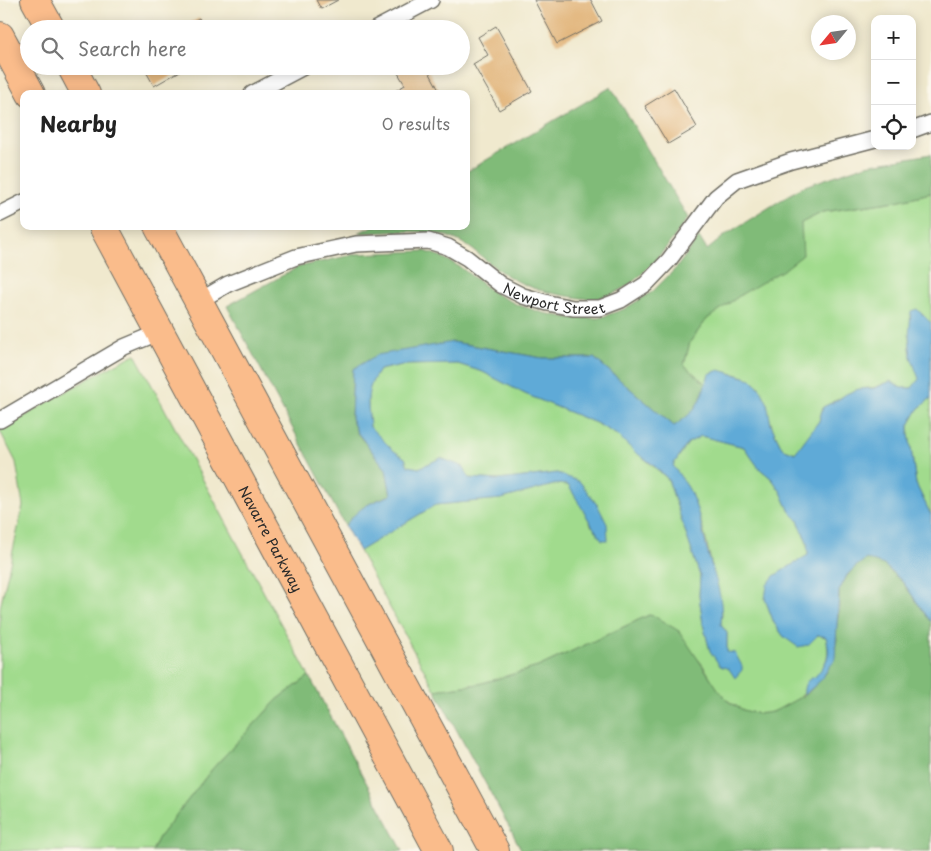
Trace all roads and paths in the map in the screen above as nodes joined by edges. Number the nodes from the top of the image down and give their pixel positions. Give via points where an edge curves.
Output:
1 (35, 0) edge
2 (431, 0) edge
3 (46, 20) edge
4 (393, 20) edge
5 (0, 36) edge
6 (20, 73) edge
7 (21, 75) edge
8 (76, 75) edge
9 (287, 75) edge
10 (29, 90) edge
11 (84, 90) edge
12 (259, 90) edge
13 (931, 123) edge
14 (916, 129) edge
15 (871, 140) edge
16 (20, 204) edge
17 (0, 214) edge
18 (105, 230) edge
19 (160, 230) edge
20 (199, 301) junction
21 (160, 332) junction
22 (0, 420) edge
23 (439, 851) edge
24 (495, 851) edge

1 - 3 highway
2 - 4 street
5 - 6 highway
7 - 10 highway
8 - 11 highway
9 - 12 street
13 - 14 street
15 - 20 street, Newport Street via 791,161 737,180 716,197 669,260 646,284 622,300 600,308 573,308 523,296 501,285 448,247 428,241 356,244 296,257 228,284
16 - 17 street
18 - 21 highway, Navarre Parkway
19 - 20 highway
20 - 24 highway
21 - 22 street via 124,347
21 - 23 highway, Navarre Parkway

